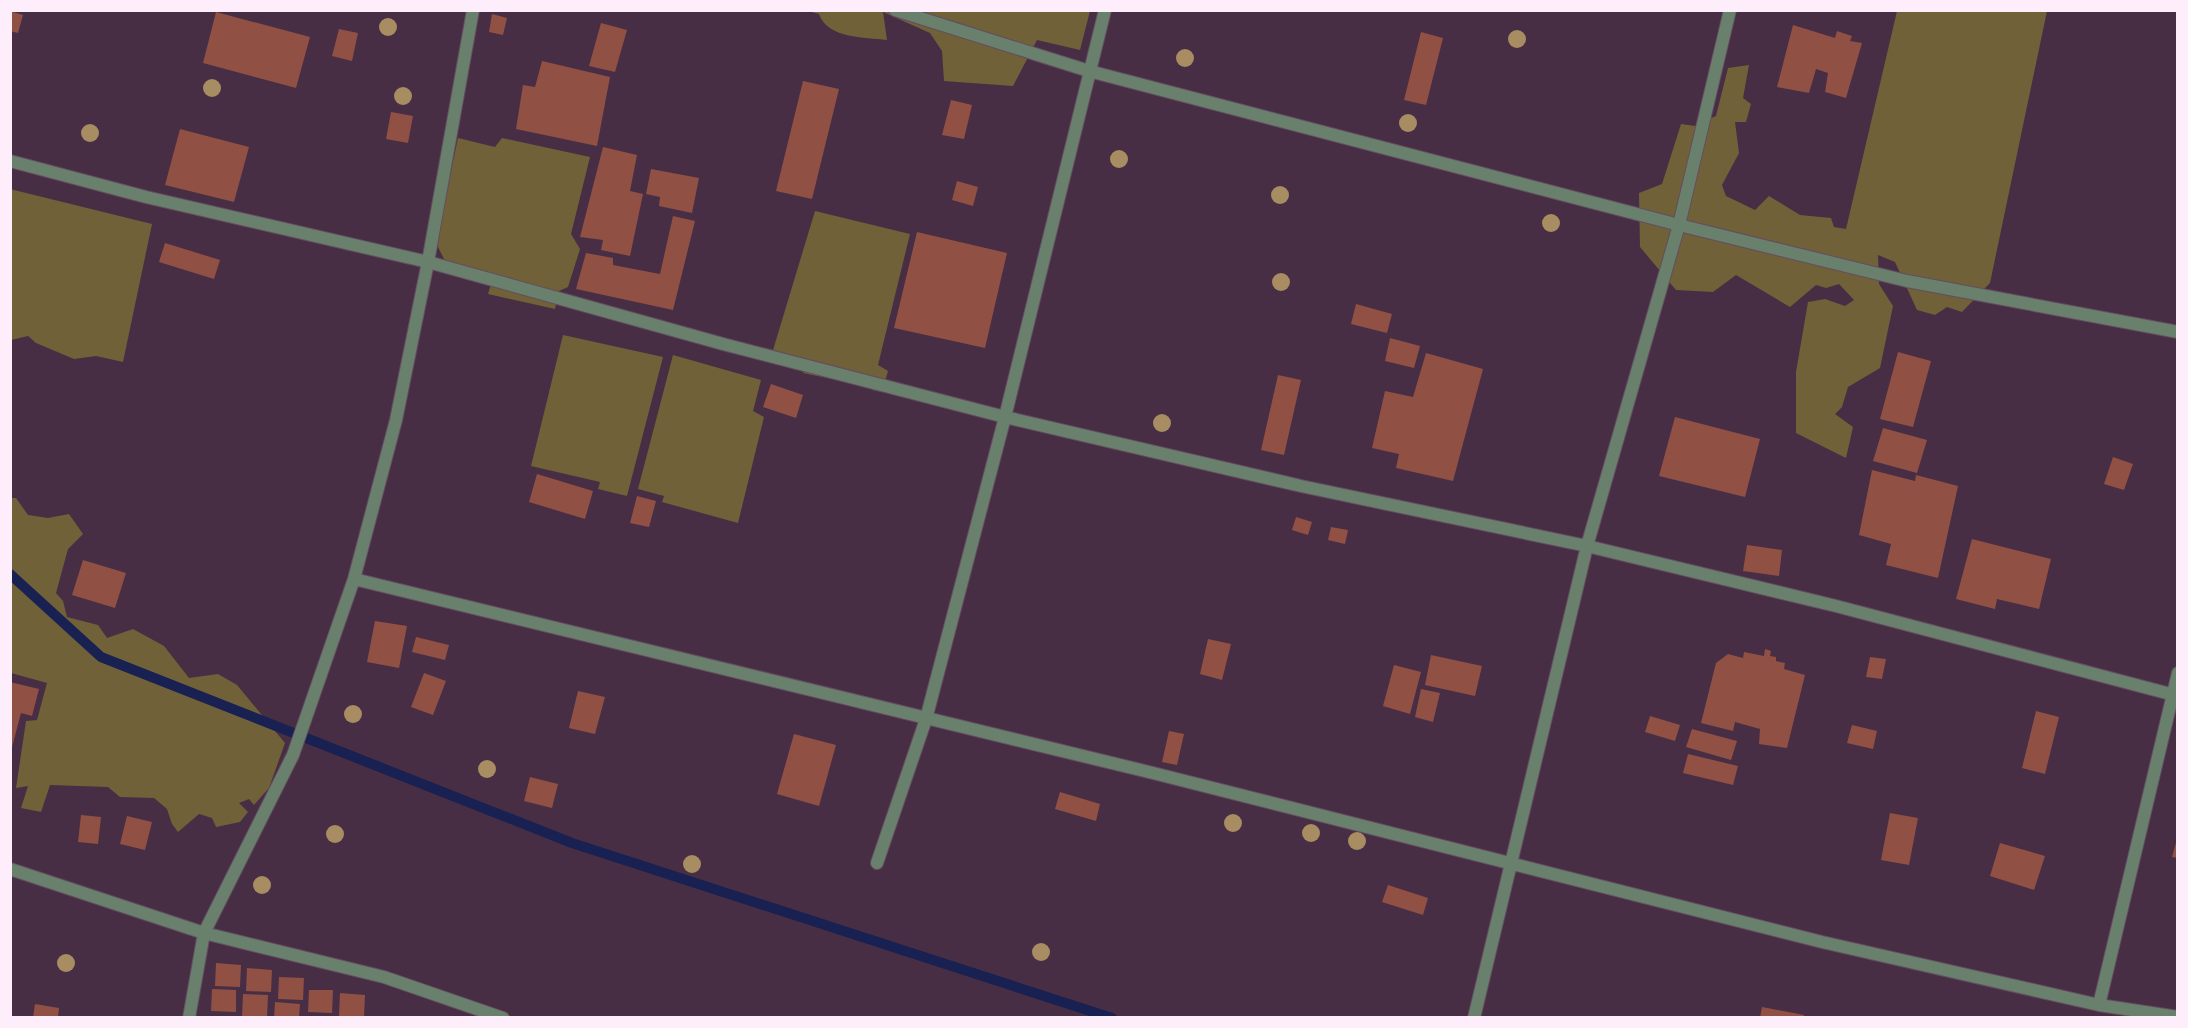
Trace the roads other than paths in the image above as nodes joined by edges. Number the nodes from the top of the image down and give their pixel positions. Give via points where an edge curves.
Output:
1 (473, 10) edge
2 (895, 10) edge
3 (1105, 10) edge
4 (1730, 10) edge
5 (1089, 71) junction
6 (10, 161) edge
7 (1680, 225) junction
8 (428, 262) junction
9 (2178, 332) edge
10 (1005, 417) junction
11 (1587, 546) junction
12 (354, 579) junction
13 (2178, 673) edge
14 (2175, 696) edge
15 (926, 718) junction
16 (878, 863) dead end
17 (1511, 863) junction
18 (10, 869) edge
19 (204, 933) junction
20 (2099, 1005) junction
21 (189, 1017) edge
22 (503, 1017) edge
23 (1474, 1017) edge
24 (2178, 1017) edge

1 - 8 street
2 - 5 street
3 - 5 street
4 - 7 street
5 - 7 street
5 - 10 street
6 - 8 street via 146,197
7 - 9 street via 1907,281
7 - 11 street
8 - 10 street
8 - 12 street via 396,420
10 - 11 street via 1301,486
10 - 15 street
11 - 14 street via 1836,606
11 - 17 street
12 - 15 street
12 - 19 street via 293,754
13 - 14 street
14 - 20 street
15 - 16 street
15 - 17 street
17 - 20 street via 1822,942
17 - 23 street
18 - 19 street
19 - 21 street
19 - 22 street via 384,977
20 - 24 street

